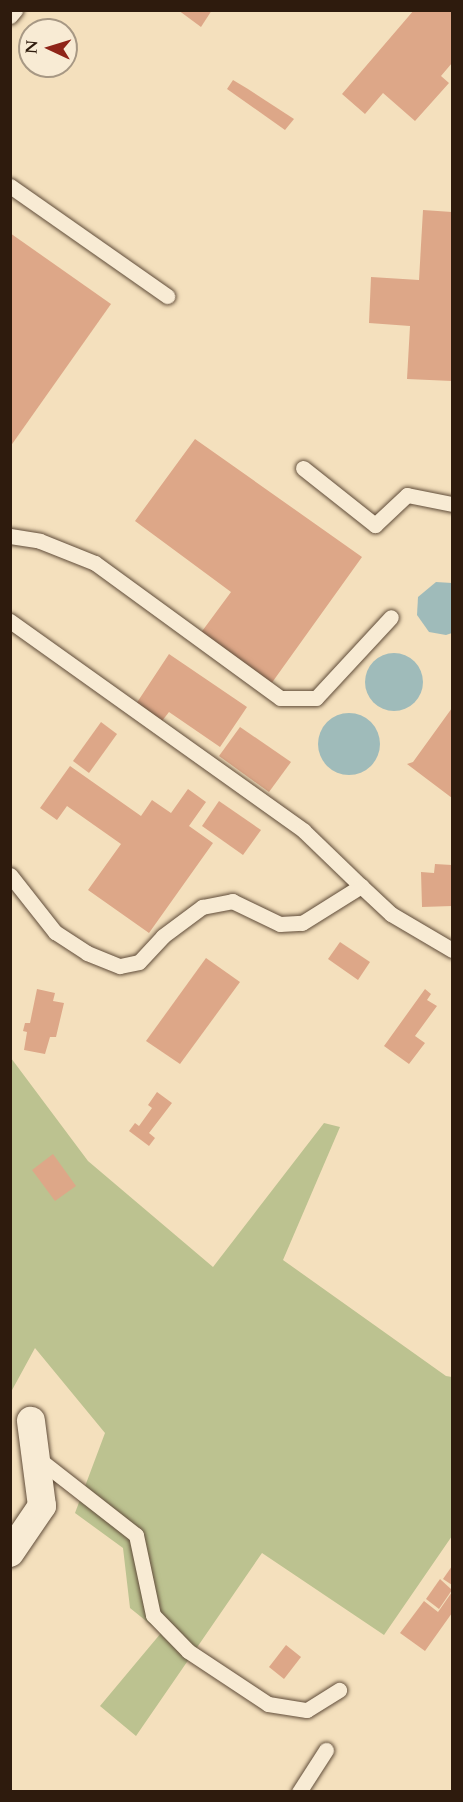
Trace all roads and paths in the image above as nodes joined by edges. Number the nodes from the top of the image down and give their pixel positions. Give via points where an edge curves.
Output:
1 (15, 10) edge
2 (10, 16) edge
3 (10, 186) edge
4 (167, 296) dead end
5 (303, 468) dead end
6 (453, 504) edge
7 (10, 536) edge
8 (391, 617) dead end
9 (10, 621) edge
10 (10, 875) edge
11 (362, 886) junction
12 (453, 950) edge
13 (31, 1421) dead end
14 (36, 1457) junction
15 (10, 1553) edge
16 (339, 1690) dead end
17 (326, 1750) dead end
18 (299, 1791) edge

1 - 2 lane
3 - 4 lane
5 - 6 lane via 375,525 407,495
7 - 8 lane via 40,541 94,563 280,698 316,698
9 - 11 lane via 304,831
10 - 11 lane via 55,932 87,953 120,966 139,962 163,936 202,907 232,901 280,924 302,923
11 - 12 lane via 391,914
13 - 14 street
14 - 15 street via 42,1506
14 - 16 lane via 136,1535 153,1615 188,1651 268,1704 307,1710
17 - 18 lane

